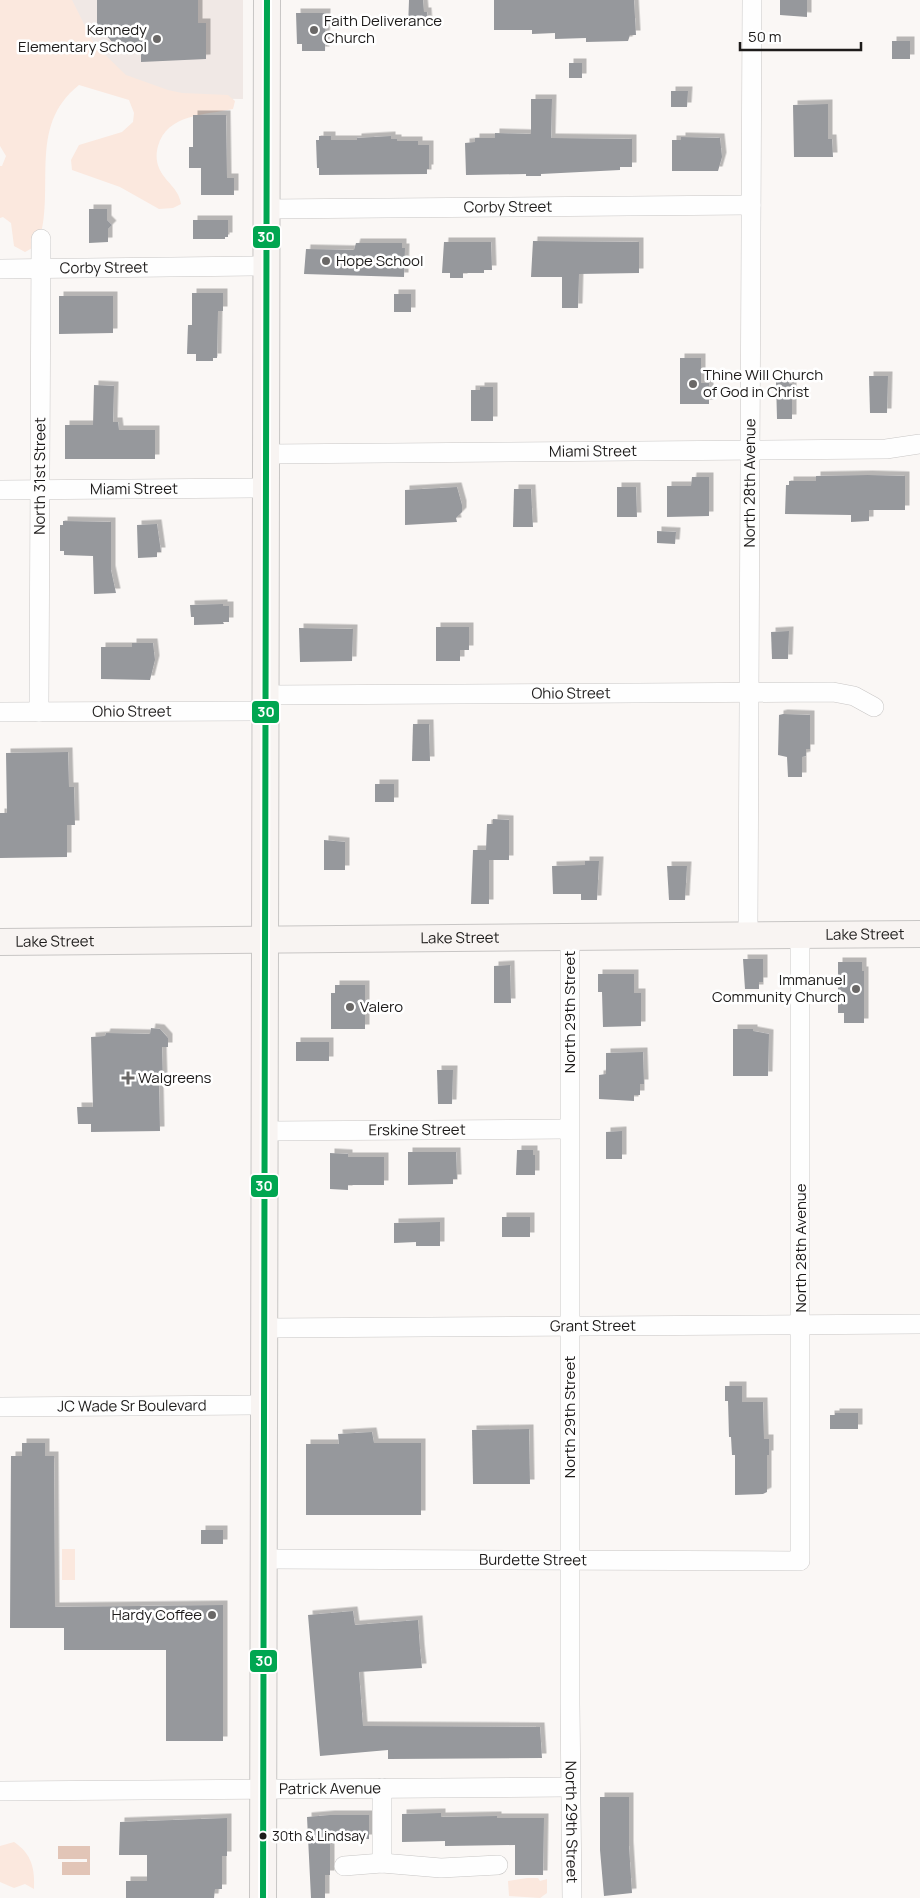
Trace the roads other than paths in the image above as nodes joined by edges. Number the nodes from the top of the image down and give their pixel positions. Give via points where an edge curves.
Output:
1 (267, 0) edge
2 (752, 0) edge
3 (751, 205) junction
4 (266, 209) junction
5 (41, 239) dead end
6 (267, 266) junction
7 (41, 268) junction
8 (0, 269) edge
9 (920, 444) edge
10 (750, 450) junction
11 (267, 454) junction
12 (266, 488) junction
13 (0, 490) edge
14 (40, 490) junction
15 (750, 692) junction
16 (265, 703) junction
17 (874, 707) dead end
18 (0, 712) edge
19 (39, 712) junction
20 (800, 934) junction
21 (920, 934) edge
22 (748, 935) junction
23 (570, 936) junction
24 (265, 939) junction
25 (0, 942) edge
26 (569, 1129) junction
27 (266, 1131) junction
28 (920, 1324) edge
29 (570, 1326) junction
30 (800, 1326) junction
31 (265, 1328) junction
32 (265, 1405) junction
33 (0, 1407) edge
34 (264, 1559) junction
35 (800, 1561) joint
36 (570, 1562) junction
37 (570, 1787) junction
38 (262, 1788) junction
39 (382, 1788) junction
40 (0, 1791) edge
41 (382, 1863) junction
42 (498, 1865) dead end
43 (344, 1866) dead end
44 (263, 1898) edge
45 (572, 1898) edge

1 - 4 main road
2 - 3 street, North 28th Avenue
3 - 4 street, Corby Street
3 - 10 street, North 28th Avenue
4 - 6 main road
5 - 7 street, North 31st Street
6 - 7 street, Corby Street
6 - 11 main road
7 - 8 street, Corby Street
7 - 14 street, North 31st Street
9 - 10 street, Miami Street via 886,449
10 - 11 street, Miami Street
10 - 15 street, North 28th Avenue
11 - 12 main road
12 - 14 street, Miami Street
12 - 16 main road
13 - 14 street, Miami Street
14 - 19 street, North 31st Street
15 - 16 street, Ohio Street
15 - 17 street, Ohio Street via 838,692
15 - 22 street, North 28th Avenue
16 - 19 street, Ohio Street
16 - 24 main road
18 - 19 street, Ohio Street
20 - 21 main road, Lake Street
20 - 22 main road, Lake Street
20 - 30 street, North 28th Avenue
22 - 23 main road, Lake Street
23 - 24 main road, Lake Street
23 - 26 street, North 29th Street
24 - 25 main road, Lake Street
24 - 27 main road
26 - 27 street, Erskine Street
26 - 29 street, North 29th Street
27 - 31 main road
28 - 30 street, Grant Street
29 - 30 street, Grant Street
29 - 31 street, Grant Street
29 - 36 street, North 29th Street
30 - 35 street, North 28th Avenue
31 - 32 main road
32 - 33 street, JC Wade Sr Boulevard
32 - 34 main road
34 - 36 street, Burdette Street
34 - 38 main road
35 - 36 street, Burdette Street
36 - 37 street, North 29th Street
37 - 39 street, Patrick Avenue
37 - 45 street, North 29th Street
38 - 39 street, Patrick Avenue
38 - 40 street, Patrick Avenue
38 - 44 main road
39 - 41 street
41 - 42 street via 441,1868
41 - 43 street

